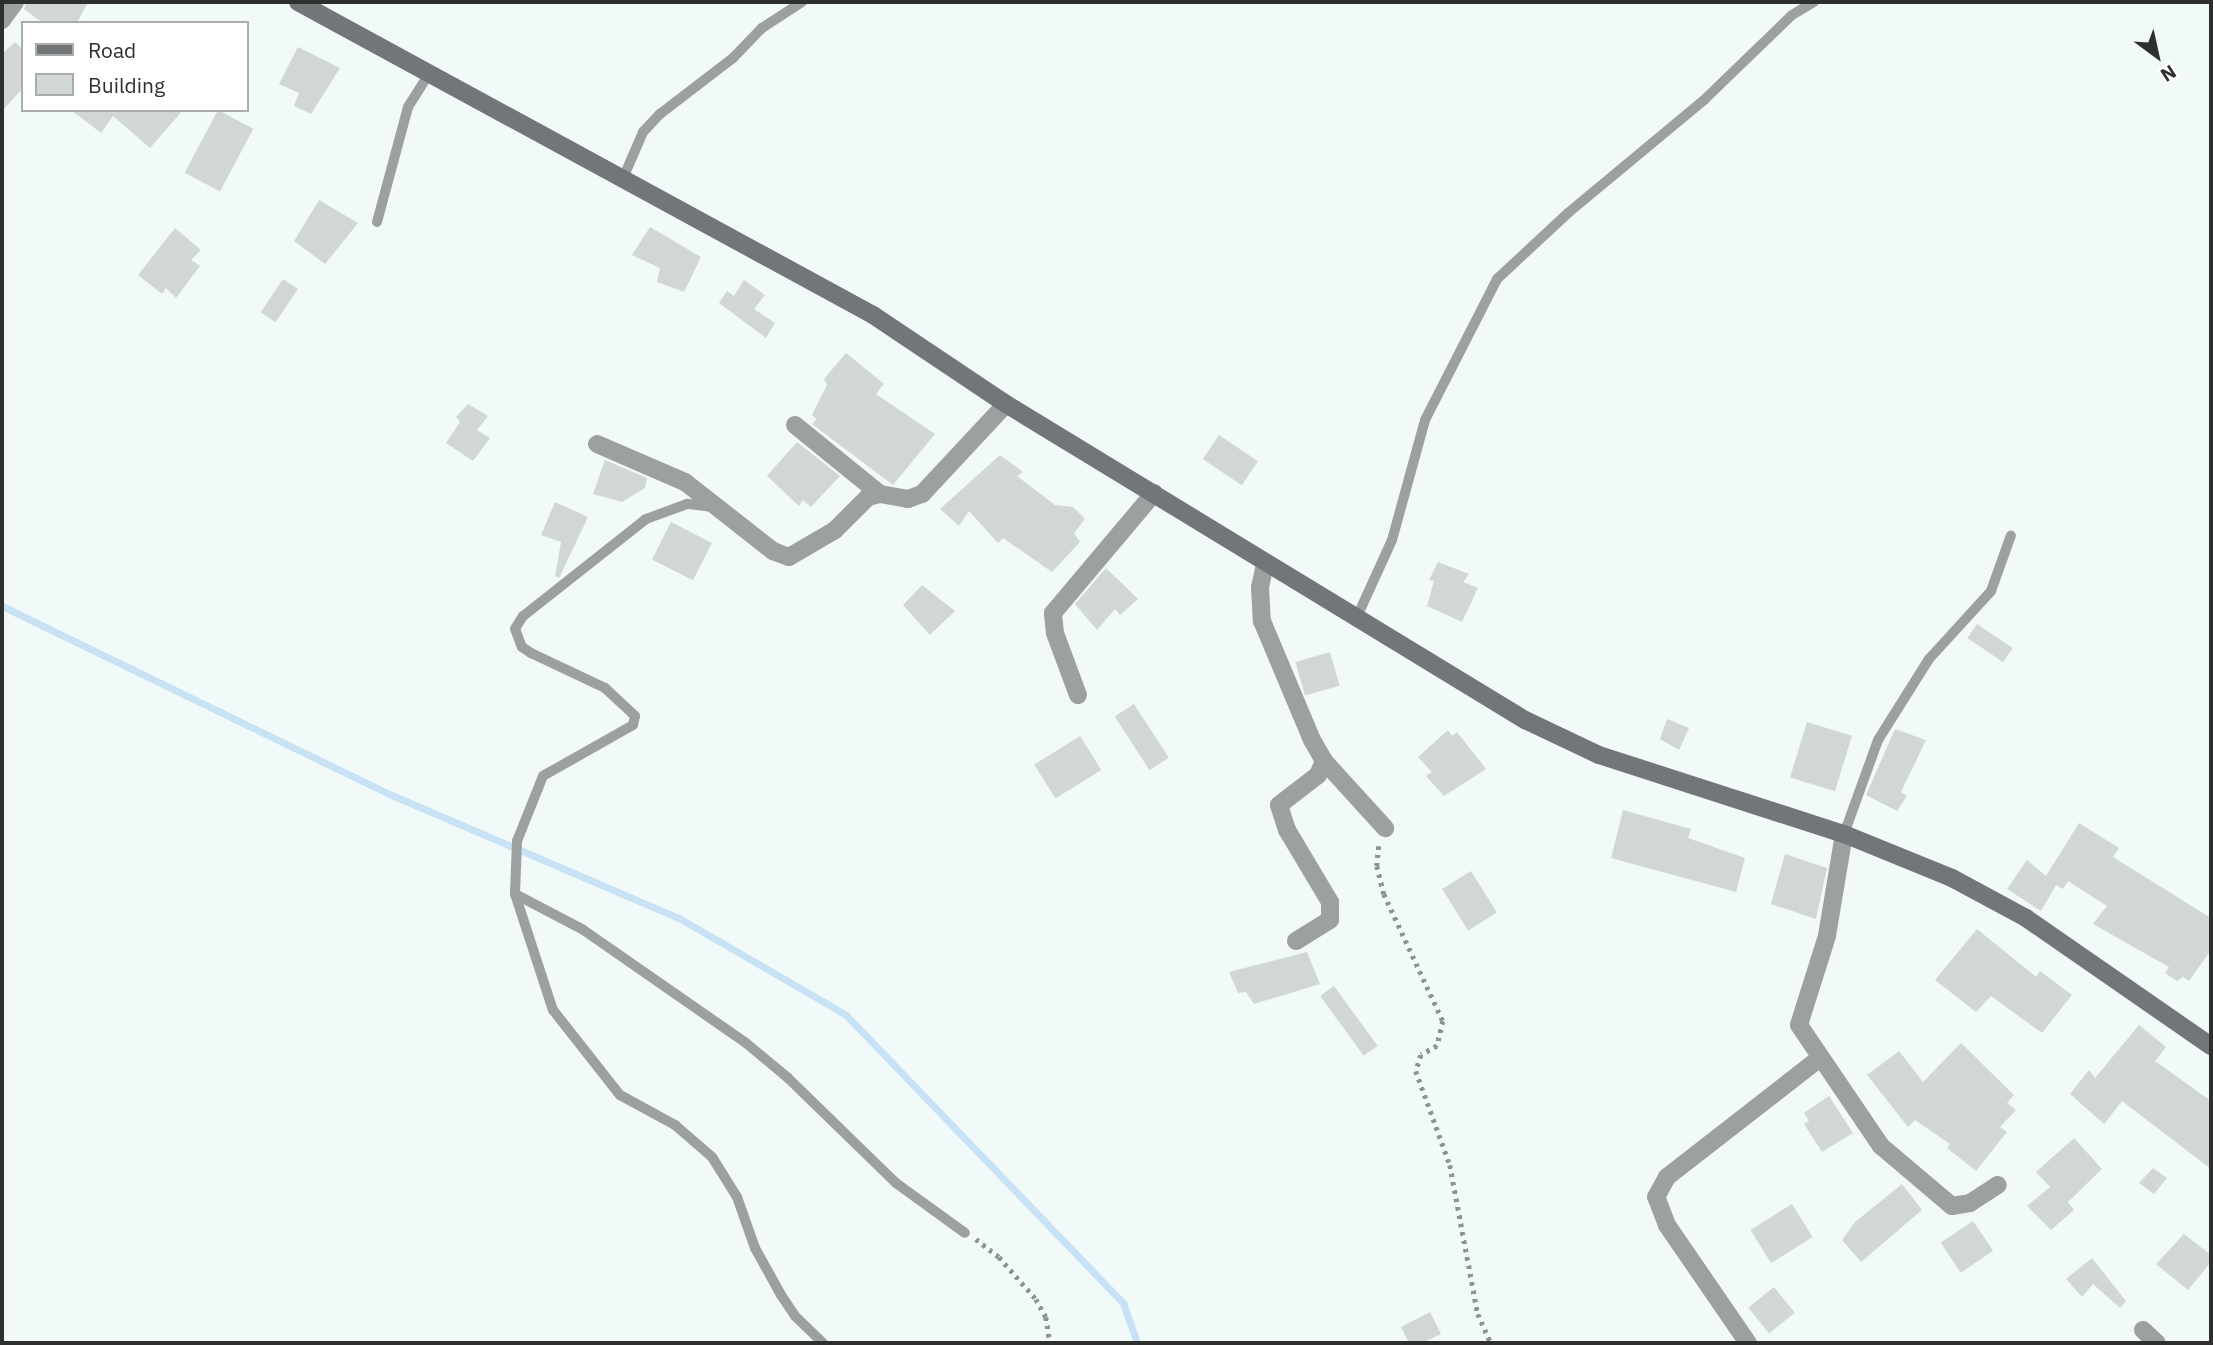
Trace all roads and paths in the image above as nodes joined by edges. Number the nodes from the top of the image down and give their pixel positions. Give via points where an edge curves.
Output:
1 (15, 2) edge
2 (298, 2) edge
3 (802, 2) edge
4 (1814, 2) edge
5 (2, 20) edge
6 (430, 72) junction
7 (624, 176) junction
8 (377, 222) dead end
9 (1006, 404) junction
10 (795, 425) dead end
11 (597, 444) dead end
12 (1154, 493) junction
13 (880, 494) junction
14 (713, 507) junction
15 (2011, 535) dead end
16 (1265, 564) junction
17 (1356, 619) junction
18 (1078, 695) dead end
19 (1324, 761) junction
20 (1385, 828) joint
21 (1844, 834) junction
22 (515, 894) junction
23 (1296, 941) dead end
24 (2211, 1046) edge
25 (1820, 1058) junction
26 (1998, 1185) dead end
27 (970, 1236) joint
28 (2143, 1330) dead end
29 (823, 1343) edge
30 (1050, 1343) edge
31 (1490, 1343) edge
32 (1748, 1343) edge
33 (2157, 1343) edge

1 - 5 street
2 - 6 street
3 - 7 lane via 762,28 733,58 660,114 643,132
4 - 17 lane via 1792,15 1704,100 1567,213 1497,279 1425,420 1392,540
6 - 7 street
6 - 8 lane via 408,107
7 - 9 street via 873,315
9 - 12 street
9 - 13 street via 922,494 908,499
10 - 13 street
11 - 14 street via 685,482
12 - 16 street
12 - 18 street via 1053,613 1055,633
13 - 14 street via 858,504 835,530 789,557
14 - 22 lane via 687,504 646,519 523,616 514,629 522,647 605,688 635,716 633,726 543,776 517,841
15 - 21 lane via 1991,591 1929,659 1878,740
16 - 17 street
16 - 19 street via 1260,587 1262,621
17 - 21 street via 1525,720 1599,755
19 - 20 street
19 - 23 street via 1318,775 1279,805 1287,830 1330,902 1330,920
20 - 31 path via 1378,852 1380,883 1443,1021 1437,1046 1422,1055 1416,1071 1450,1165 1478,1314
21 - 24 street via 1952,878 2026,918
21 - 25 street via 1827,936 1799,1025
22 - 27 lane via 582,929 746,1043 896,1183
22 - 29 lane via 554,1010 620,1095 675,1125 712,1157 737,1197 755,1248 781,1294 795,1317
25 - 26 street via 1881,1146 1952,1206 1970,1203
25 - 32 street via 1667,1177 1656,1197 1667,1226
27 - 30 path via 999,1257 1036,1299 1046,1317
28 - 33 street

